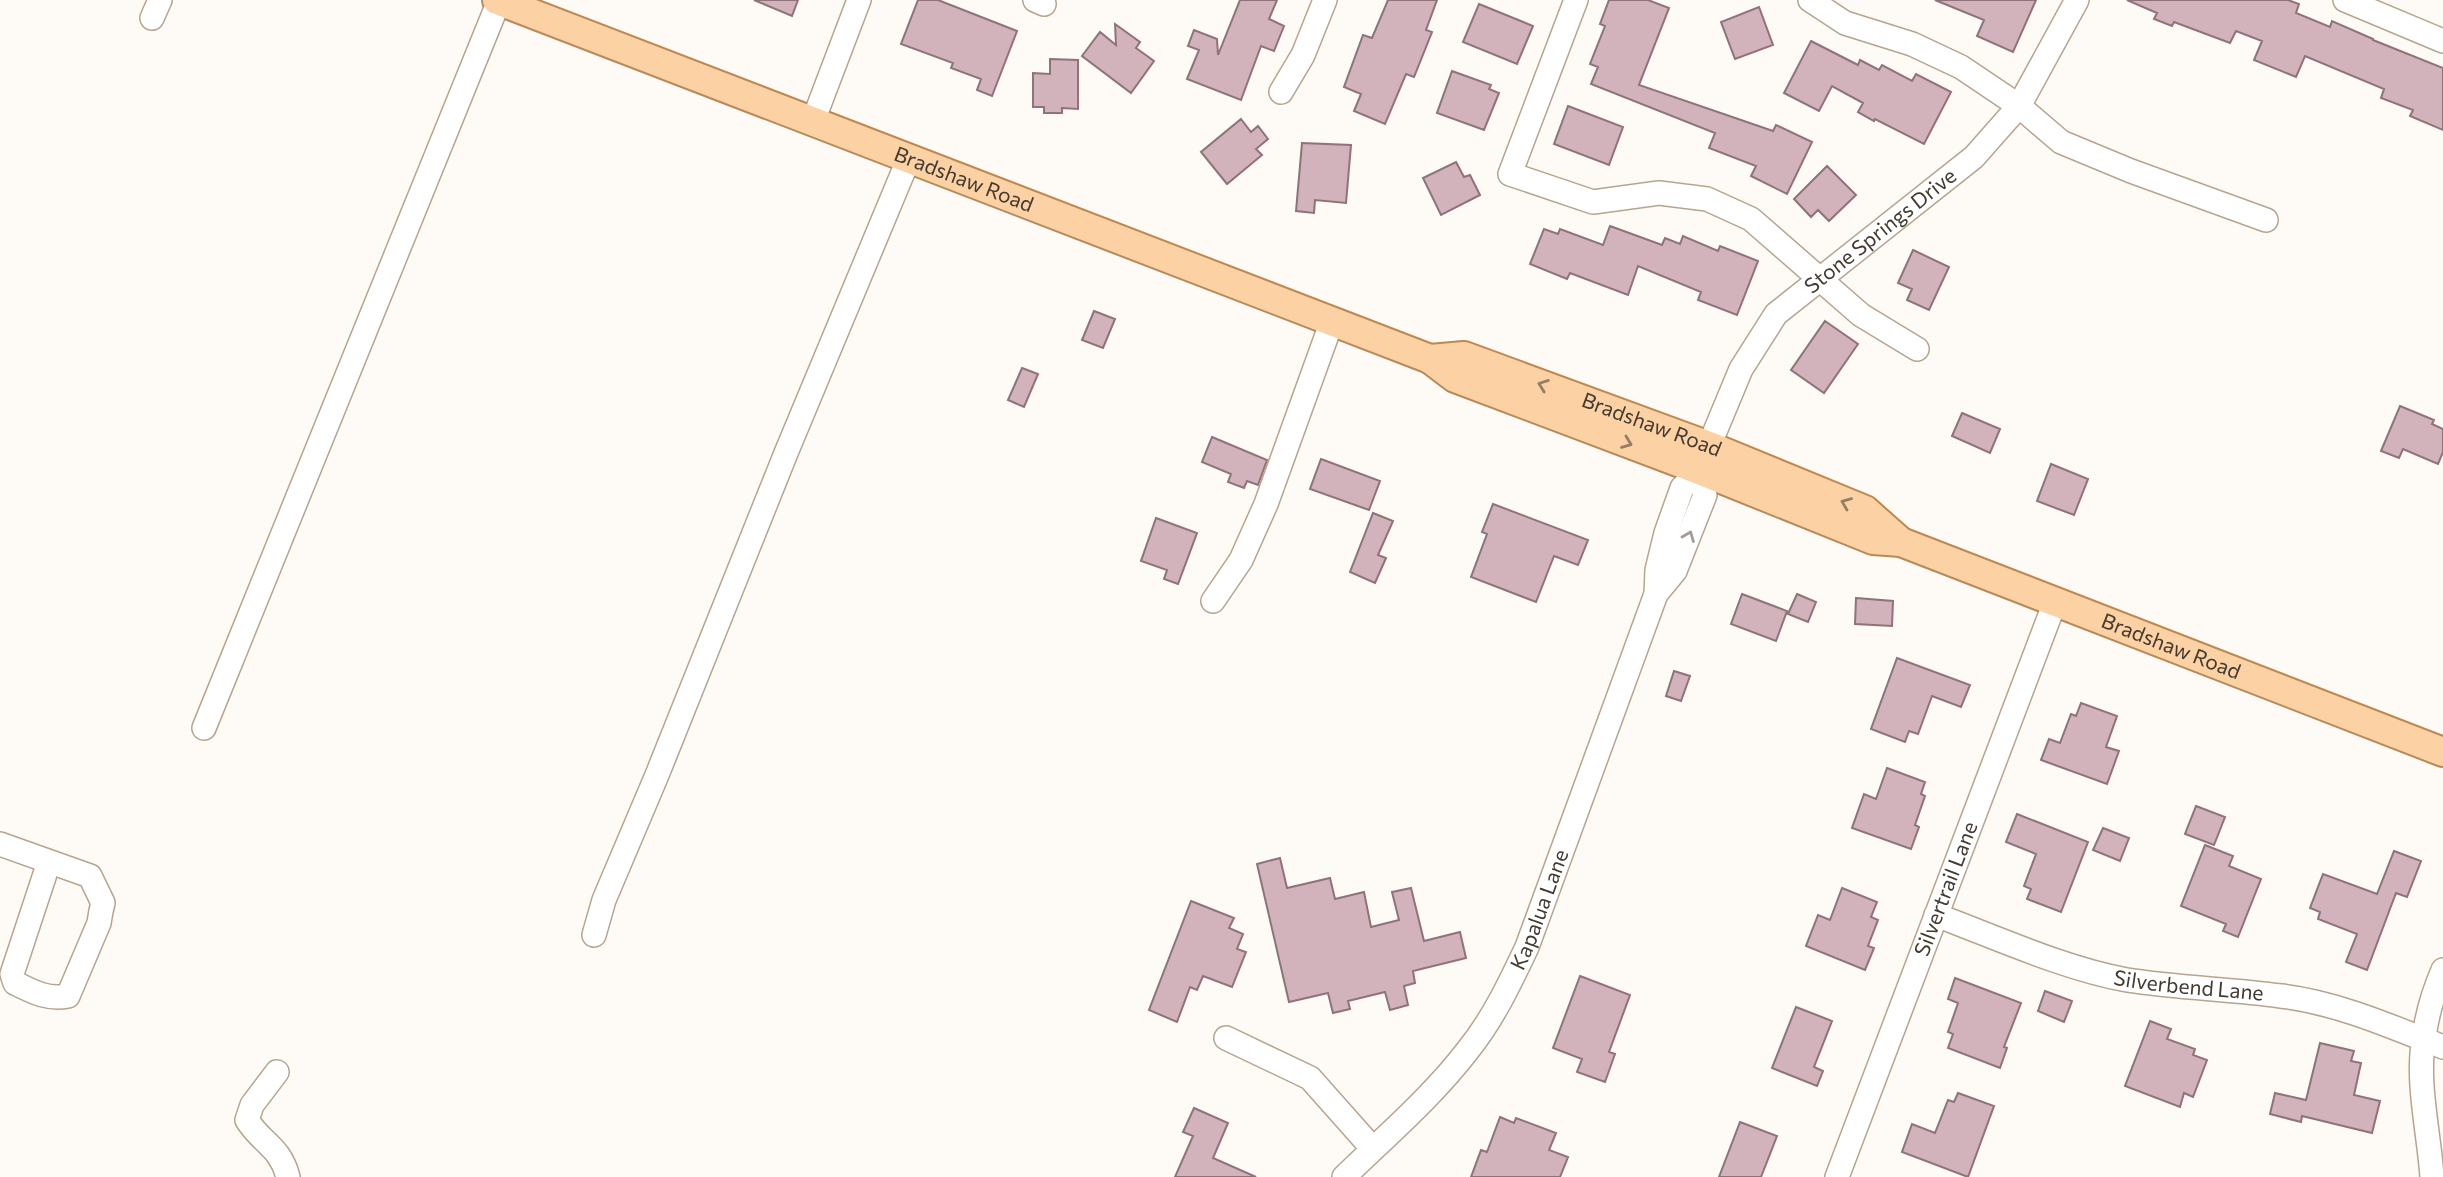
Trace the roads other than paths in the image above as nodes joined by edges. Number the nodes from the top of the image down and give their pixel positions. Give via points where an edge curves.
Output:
1 (498, 0) edge
2 (859, 0) edge
3 (1325, 0) edge
4 (1576, 0) edge
5 (1811, 0) edge
6 (2077, 0) edge
7 (2345, 0) edge
8 (2443, 41) edge
9 (1281, 92) dead end
10 (2020, 106) junction
11 (813, 121) junction
12 (909, 158) junction
13 (2266, 220) dead end
14 (1820, 278) junction
15 (1332, 321) junction
16 (1917, 349) dead end
17 (1704, 458) junction
18 (1213, 601) dead end
19 (2055, 603) junction
20 (204, 728) dead end
21 (2443, 752) edge
22 (0, 844) edge
23 (49, 862) junction
24 (1936, 915) junction
25 (594, 935) dead end
26 (2443, 970) edge
27 (1226, 1038) dead end
28 (2433, 1043) edge
29 (277, 1072) dead end
30 (1373, 1149) junction
31 (288, 1177) edge
32 (1344, 1177) edge
33 (1838, 1177) edge
34 (2432, 1177) edge

1 - 11 main road, Bradshaw Road
1 - 20 street
2 - 11 street
3 - 9 street via 1303,55
4 - 14 street via 1510,174 1593,202 1659,193 1707,199 1751,219
5 - 10 street via 1846,23 1912,44 1961,67
6 - 10 street, Stone Springs Drive
7 - 8 street
10 - 13 street via 2062,142
10 - 14 street, Stone Springs Drive via 1974,156
11 - 12 main road, Bradshaw Road
12 - 15 main road, Bradshaw Road
12 - 25 street via 604,900
14 - 16 street via 1861,315
14 - 17 street, Stone Springs Drive via 1776,314 1741,369
15 - 17 main road, Bradshaw Road via 1430,359 1455,378
15 - 18 street via 1266,503 1241,560
17 - 19 main road, Bradshaw Road via 1873,540 1901,542
17 - 30 street, Kapalua Lane via 1705,495 1675,570 1656,594 1527,947 1505,994 1468,1051
19 - 21 main road, Bradshaw Road
19 - 24 street, Silvertrail Lane
22 - 23 street
23 - 23 street via 90,876 103,903 68,996 56,998 15,983 12,974
24 - 28 street, Silverbend Lane via 2083,969 2126,979 2325,1004
24 - 33 street, Silvertrail Lane
26 - 28 street via 2434,993
27 - 30 street via 1310,1078
28 - 34 street via 2422,1080
29 - 31 street via 251,1105 247,1120 277,1151
30 - 32 street, Kapalua Lane

